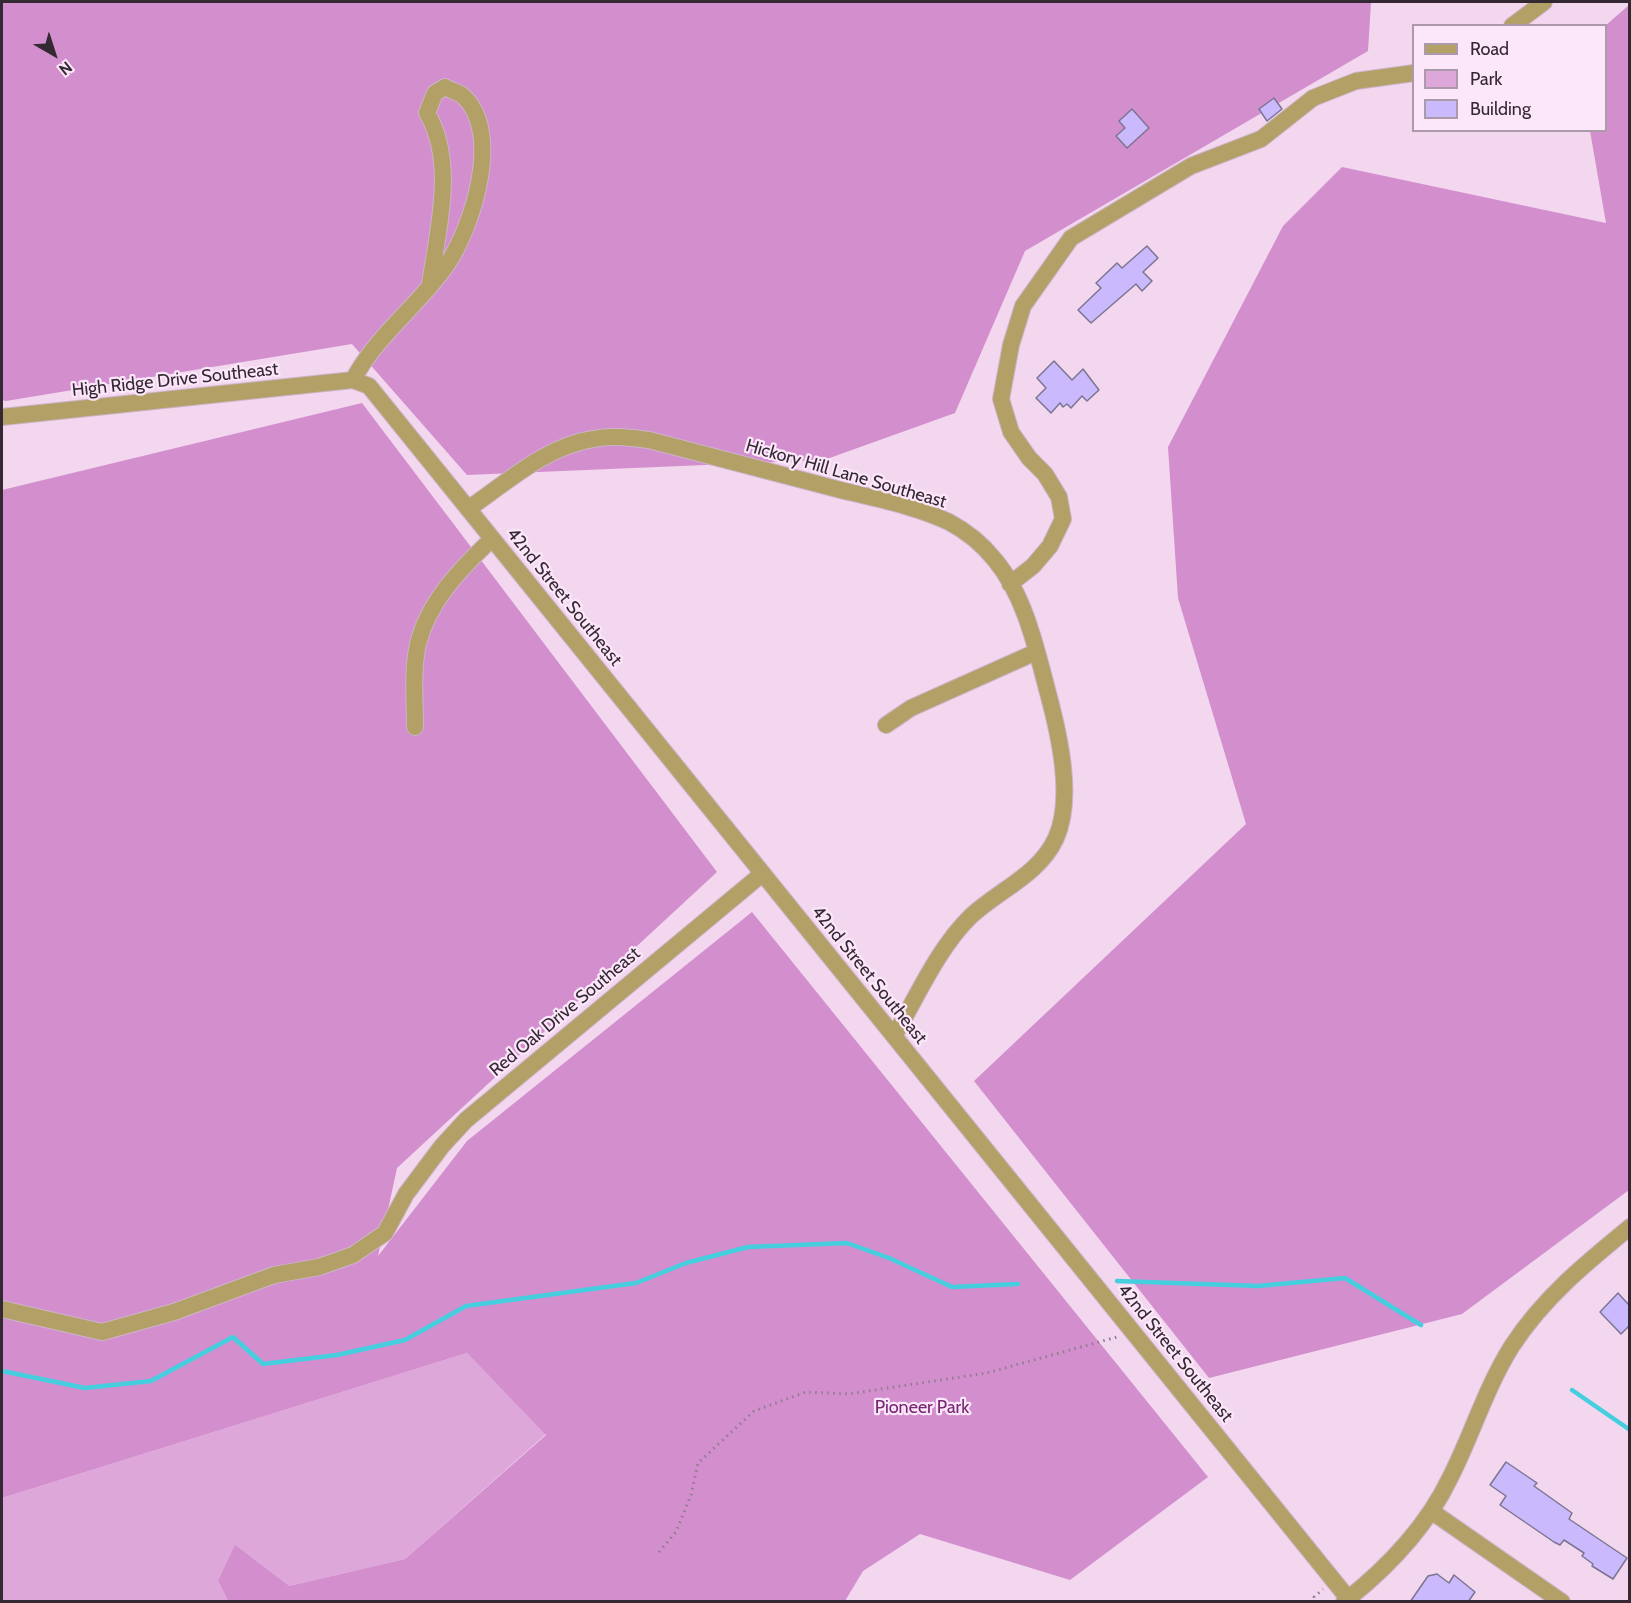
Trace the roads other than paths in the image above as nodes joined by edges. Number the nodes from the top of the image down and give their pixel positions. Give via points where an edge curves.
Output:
1 (1544, 2) edge
2 (1515, 24) edge
3 (1412, 73) edge
4 (430, 284) junction
5 (353, 380) junction
6 (2, 417) edge
7 (468, 509) junction
8 (492, 539) junction
9 (1010, 584) junction
10 (1036, 652) junction
11 (886, 725) dead end
12 (415, 727) dead end
13 (762, 874) junction
14 (894, 1036) junction
15 (1628, 1231) edge
16 (2, 1309) edge
17 (1431, 1511) junction
18 (1348, 1600) edge
19 (1562, 1602) edge

1 - 2 street
3 - 9 street via 1356,81 1313,98 1261,140 1191,166 1071,238 1023,306 1011,345 1002,399 1011,432 1059,497 1063,519 1050,546
4 - 4 street via 446,267 464,234 483,145 476,115 462,96 445,87 435,93 427,112 442,152 442,187
4 - 5 street via 363,361
5 - 6 street, High Ridge Drive Southeast
5 - 7 street, 42nd Street Southeast via 369,386
7 - 8 street, 42nd Street Southeast
7 - 9 street, Hickory Hill Lane Southeast via 558,450 592,439 649,440 902,506 949,522 974,538 996,561
8 - 12 street via 461,570 429,616 418,643 414,673
8 - 13 street, 42nd Street Southeast
9 - 10 street, Hickory Hill Lane Southeast
10 - 11 street via 911,708
10 - 14 street, Hickory Hill Lane Southeast via 1056,722 1064,790 1063,816 1056,839 1037,866 972,915 952,938
13 - 14 street, 42nd Street Southeast
13 - 16 street, Red Oak Drive Southeast via 466,1120 406,1194 385,1233 369,1247 319,1268 274,1275 102,1332
14 - 18 street, 42nd Street Southeast
15 - 17 street via 1573,1274 1512,1346 1450,1480
17 - 18 street via 1381,1570
17 - 19 street

